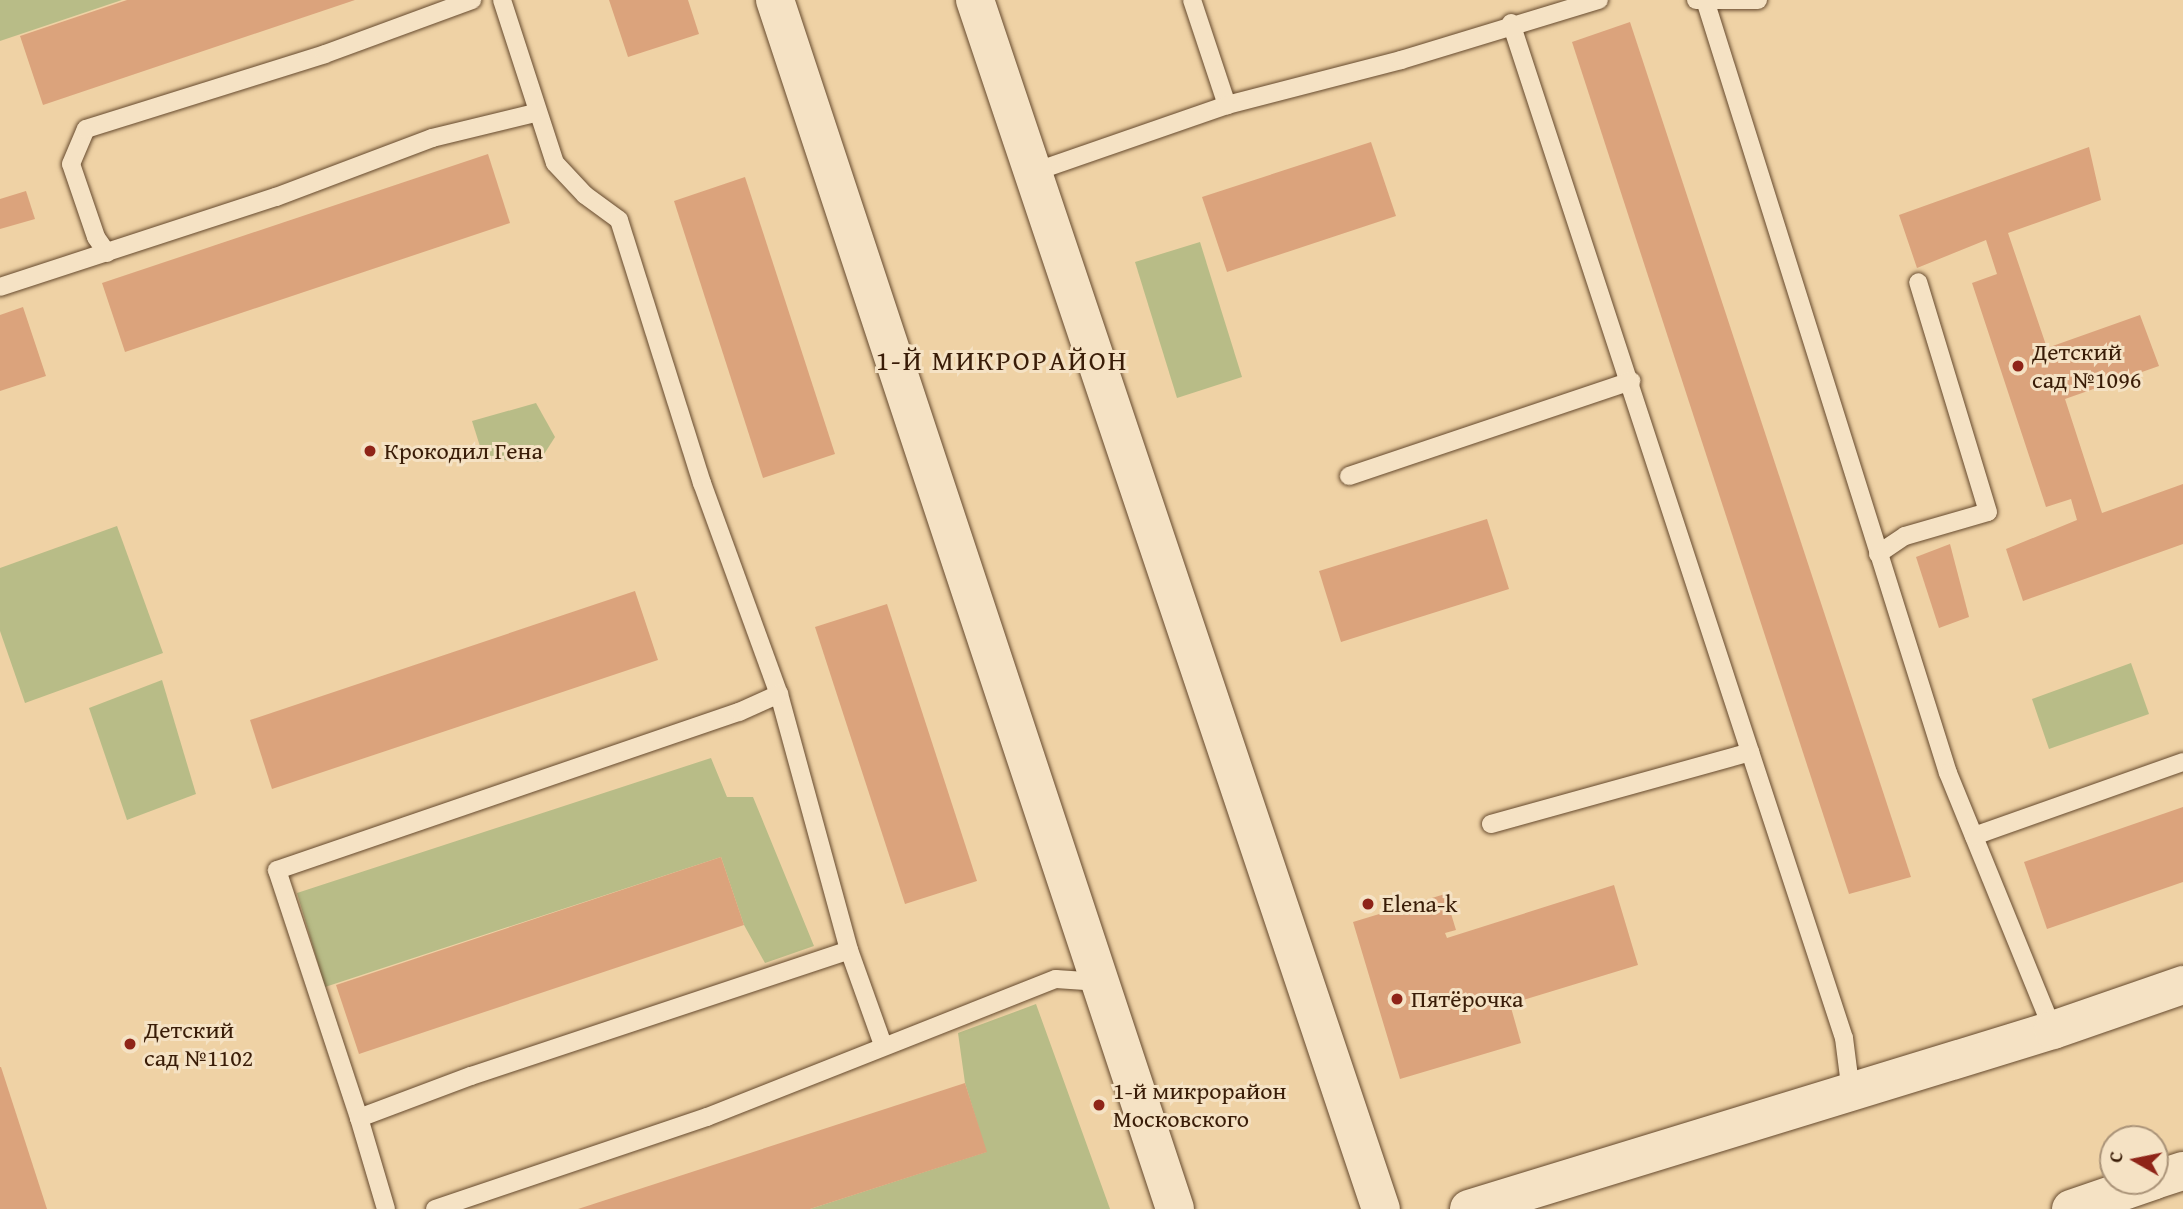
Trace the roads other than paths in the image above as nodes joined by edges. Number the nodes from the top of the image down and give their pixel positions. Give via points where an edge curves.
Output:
1 (472, 0) edge
2 (502, 0) edge
3 (775, 0) edge
4 (975, 0) edge
5 (1192, 0) edge
6 (1599, 0) edge
7 (1758, 0) edge
8 (1702, 1) edge
9 (1511, 23) junction
10 (1227, 105) junction
11 (535, 113) junction
12 (1031, 173) junction
13 (107, 253) junction
14 (1918, 282) dead end
15 (0, 288) edge
16 (1631, 382) junction
17 (1349, 475) dead end
18 (1878, 554) junction
19 (779, 694) junction
20 (1750, 752) junction
21 (2183, 762) edge
22 (1491, 824) dead end
23 (1975, 836) junction
24 (849, 950) junction
25 (1100, 982) junction
26 (2183, 985) edge
27 (2053, 1030) junction
28 (883, 1045) junction
29 (1851, 1093) junction
30 (359, 1118) junction
31 (2112, 1195) edge
32 (386, 1209) edge
33 (435, 1209) edge
34 (1175, 1209) edge
35 (1381, 1209) edge
36 (1469, 1209) edge
37 (2071, 1209) edge

1 - 13 lane via 325,54 86,129 72,164 96,237
2 - 11 lane
3 - 25 street
4 - 12 street
5 - 10 lane
6 - 9 lane
7 - 8 lane
8 - 18 lane
9 - 10 lane via 1401,60
9 - 16 lane
10 - 12 lane
11 - 13 lane via 432,138
11 - 19 lane via 555,163 585,195 619,220 702,483
12 - 35 street
13 - 15 lane
14 - 18 lane via 1988,513 1905,536
16 - 17 lane
16 - 20 lane
18 - 23 lane via 1948,773
19 - 24 lane
19 - 30 lane via 277,870
20 - 22 lane
20 - 29 lane via 1844,1038
21 - 23 lane
23 - 27 lane
24 - 28 lane
24 - 30 lane
25 - 28 lane via 1056,979
25 - 34 street
26 - 27 street
27 - 29 street
28 - 33 lane via 707,1117
29 - 36 street
30 - 32 lane via 374,1182
31 - 37 street

